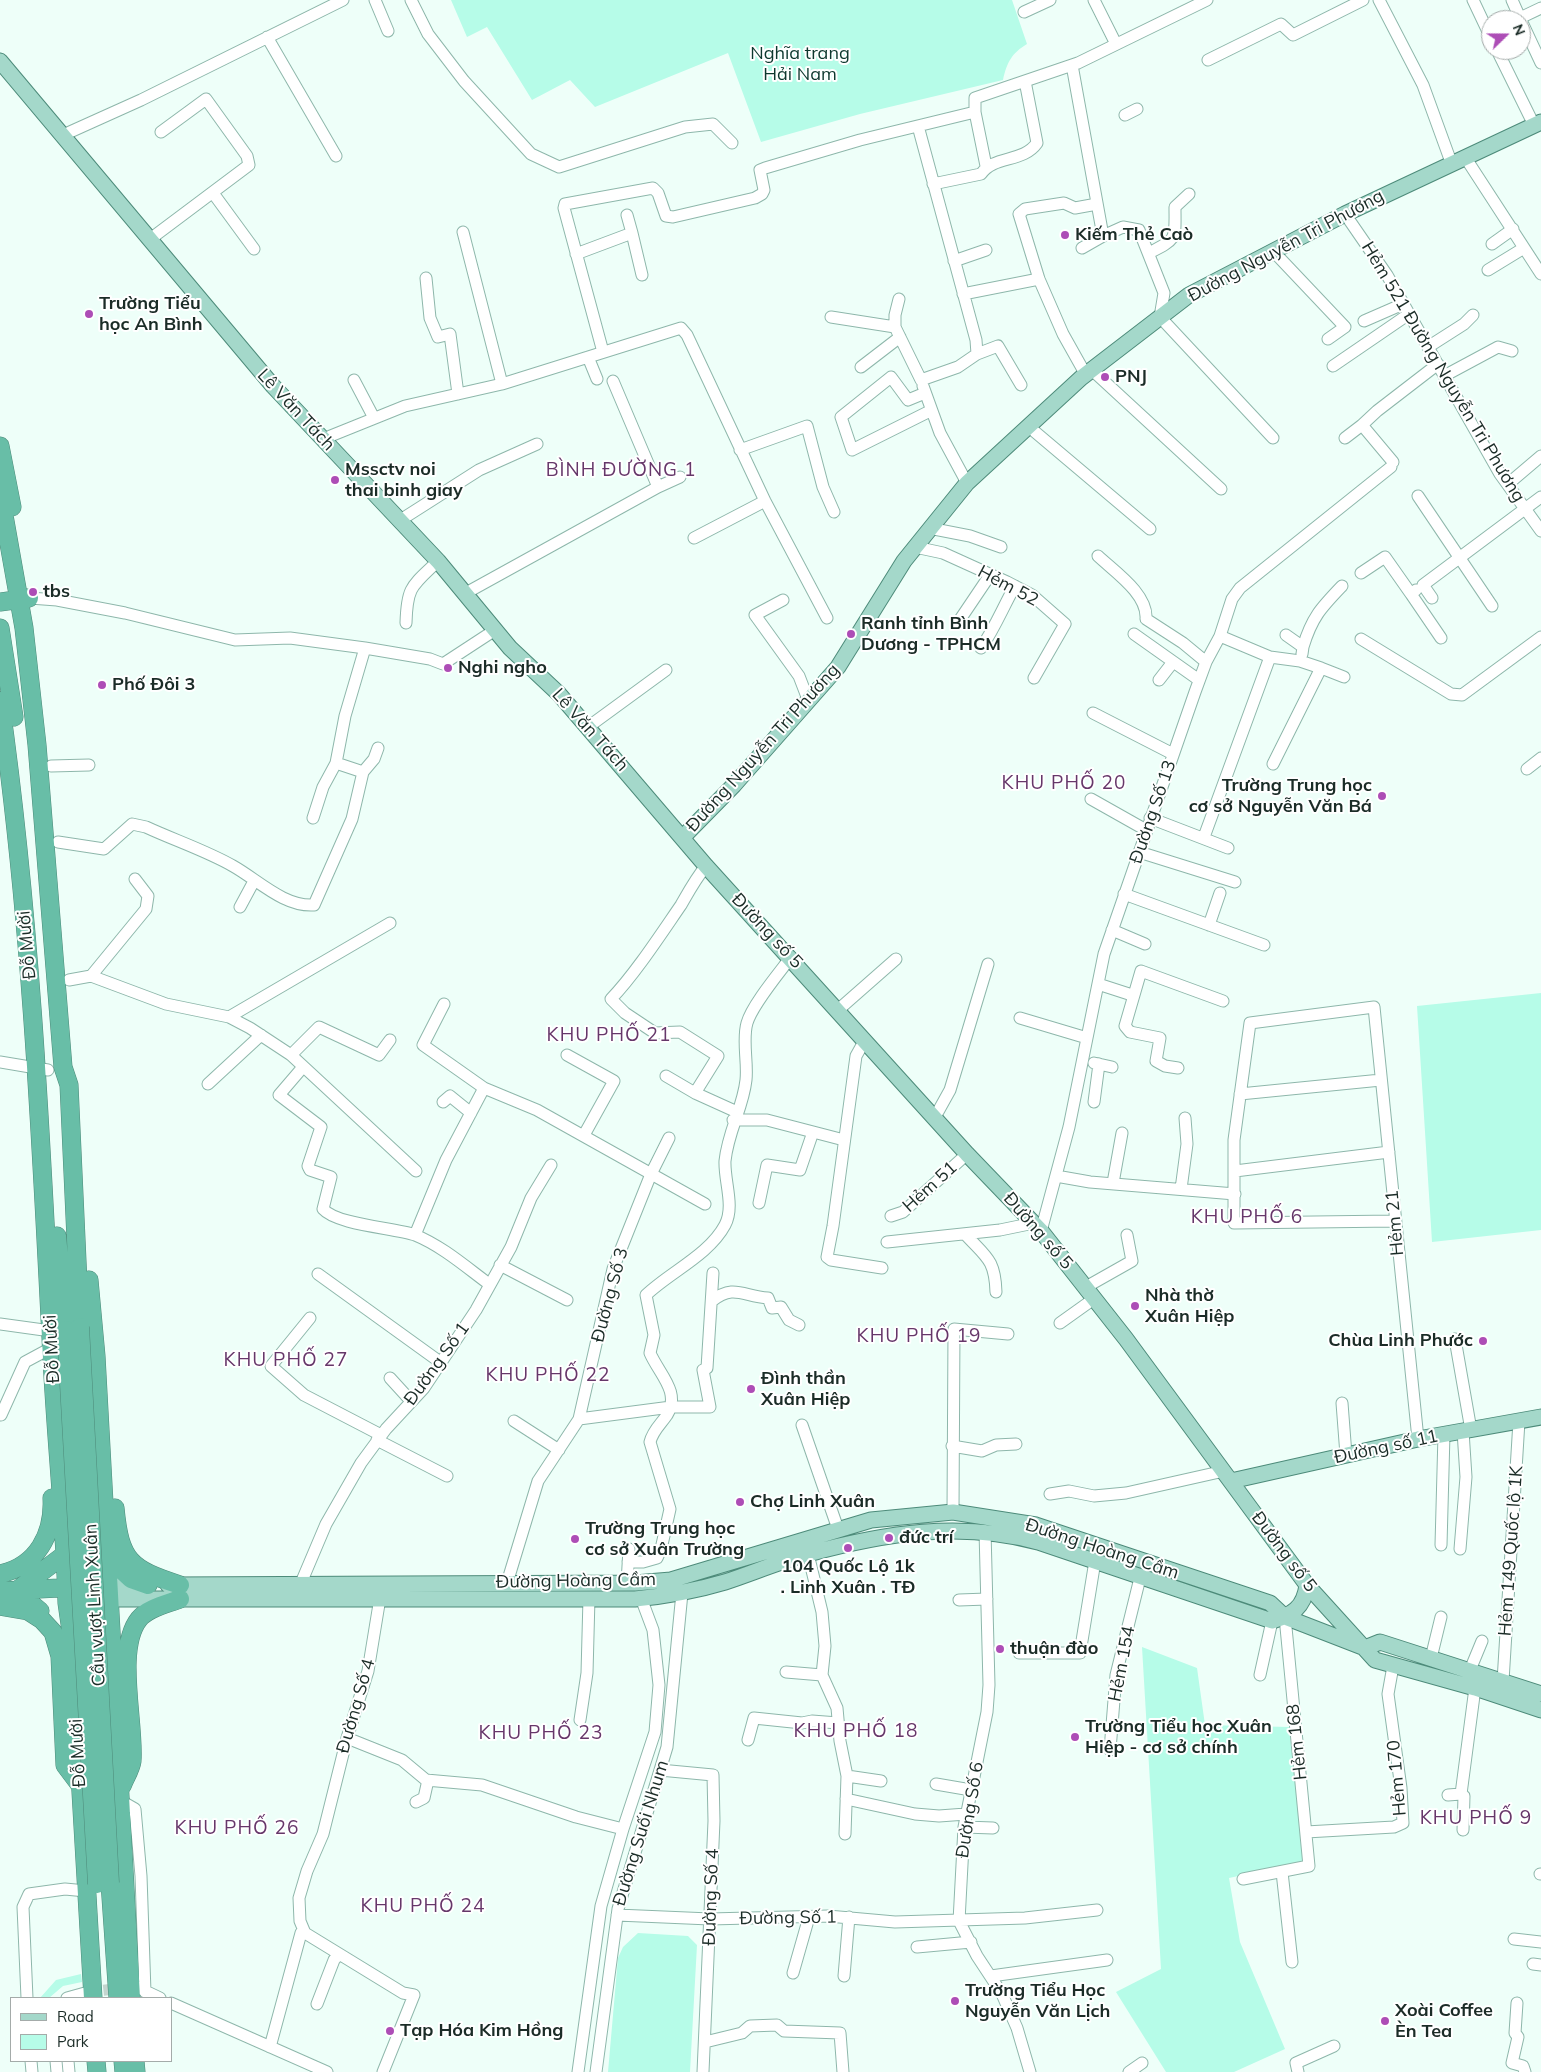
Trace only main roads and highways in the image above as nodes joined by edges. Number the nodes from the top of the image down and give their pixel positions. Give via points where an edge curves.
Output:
1 (0, 62) edge
2 (1537, 123) edge
3 (0, 446) edge
4 (0, 493) edge
5 (24, 598) junction
6 (0, 602) edge
7 (0, 628) edge
8 (0, 701) edge
9 (684, 837) junction
10 (43, 1070) junction
11 (69, 1085) junction
12 (41, 1147) junction
13 (52, 1166) junction
14 (76, 1214) junction
15 (51, 1231) junction
16 (66, 1329) junction
17 (52, 1354) junction
18 (96, 1356) junction
19 (1541, 1417) edge
20 (1228, 1476) junction
21 (64, 1554) junction
22 (107, 1554) junction
23 (0, 1574) edge
24 (1308, 1585) junction
25 (8, 1591) edge
26 (109, 1592) junction
27 (148, 1592) junction
28 (180, 1592) junction
29 (67, 1595) junction
30 (0, 1606) edge
31 (1278, 1619) junction
32 (113, 1636) junction
33 (72, 1638) junction
34 (1365, 1648) junction
35 (1541, 1694) edge
36 (1541, 1710) edge
37 (80, 1785) junction
38 (121, 1796) junction
39 (124, 1859) junction
40 (98, 1886) junction
41 (108, 1952) junction
42 (138, 1993) edge
43 (89, 1995) edge
44 (104, 1997) edge
45 (118, 1997) edge

1 - 9 main road, Lê Văn Tách via 272,386 438,561 510,648 560,694
2 - 9 main road, Đường Nguyễn Tri Phương via 1345,214 1189,295 1089,372 967,483 914,547 838,667
3 - 5 highway, Đỗ Mười
4 - 5 highway, Đỗ Mười
5 - 6 highway
5 - 11 highway, Đỗ Mười via 63,1067
5 - 11 highway, Đỗ Mười via 51,766 69,980 73,1069
7 - 10 highway, Đỗ Mười via 28,829
8 - 10 highway, Đỗ Mười
9 - 20 main road, Đường số 5 via 706,866 1037,1227 1091,1292
10 - 12 highway, Đỗ Mười
10 - 13 highway, Đỗ Mười
11 - 14 highway, Đỗ Mười
12 - 13 highway
12 - 15 highway, Đỗ Mười
13 - 15 highway, Đỗ Mười
14 - 16 highway, Đỗ Mười
14 - 18 highway, Đỗ Mười via 86,1240
15 - 16 highway, Đỗ Mười
16 - 17 highway, Đỗ Mười
16 - 40 highway, Cầu vượt Linh Xuân, bridge
17 - 21 highway, Đỗ Mười
17 - 23 highway via 44,1386 52,1504 47,1537 28,1562
18 - 22 highway, Đỗ Mười
18 - 28 highway via 108,1384 115,1510 122,1548 136,1568
19 - 20 main road, Đường số 11
20 - 24 main road, Đường số 5
21 - 22 highway
21 - 25 highway
21 - 29 highway, Đỗ Mười
22 - 26 highway, Đỗ Mười
22 - 27 highway
24 - 31 main road via 1302,1606
24 - 34 main road, Đường số 5
25 - 29 highway via 45,1602
25 - 33 highway
26 - 27 main road, Đường Hoàng Cầm
26 - 29 highway
26 - 32 highway, Đỗ Mười
27 - 28 main road, Đường Hoàng Cầm
27 - 32 highway
28 - 31 main road, Đường Hoàng Cầm via 380,1598 641,1598 682,1593 725,1582 808,1554 874,1538 985,1531 1038,1542 1140,1578
28 - 31 main road, Đường Hoàng Cầm via 301,1583 627,1583 671,1580 872,1520 953,1512 1036,1525 1075,1537 1270,1603
28 - 38 highway via 139,1619 132,1634 128,1676 132,1762
29 - 33 highway, Đỗ Mười
30 - 37 highway via 28,1611 53,1632 60,1656 65,1765
31 - 34 main road, Đường Hoàng Cầm
32 - 33 highway
32 - 38 highway, Đỗ Mười
33 - 37 highway, Đỗ Mười
34 - 35 main road, Đường Hoàng Cầm via 1380,1642
34 - 36 main road, Đường Hoàng Cầm via 1375,1660
37 - 40 highway, Đỗ Mười
38 - 39 highway, Đỗ Mười
39 - 41 highway
39 - 42 highway, Đỗ Mười
40 - 41 highway, Đỗ Mười
40 - 43 highway, Đỗ Mười
41 - 44 highway, Đỗ Mười
41 - 45 highway, Đỗ Mười

